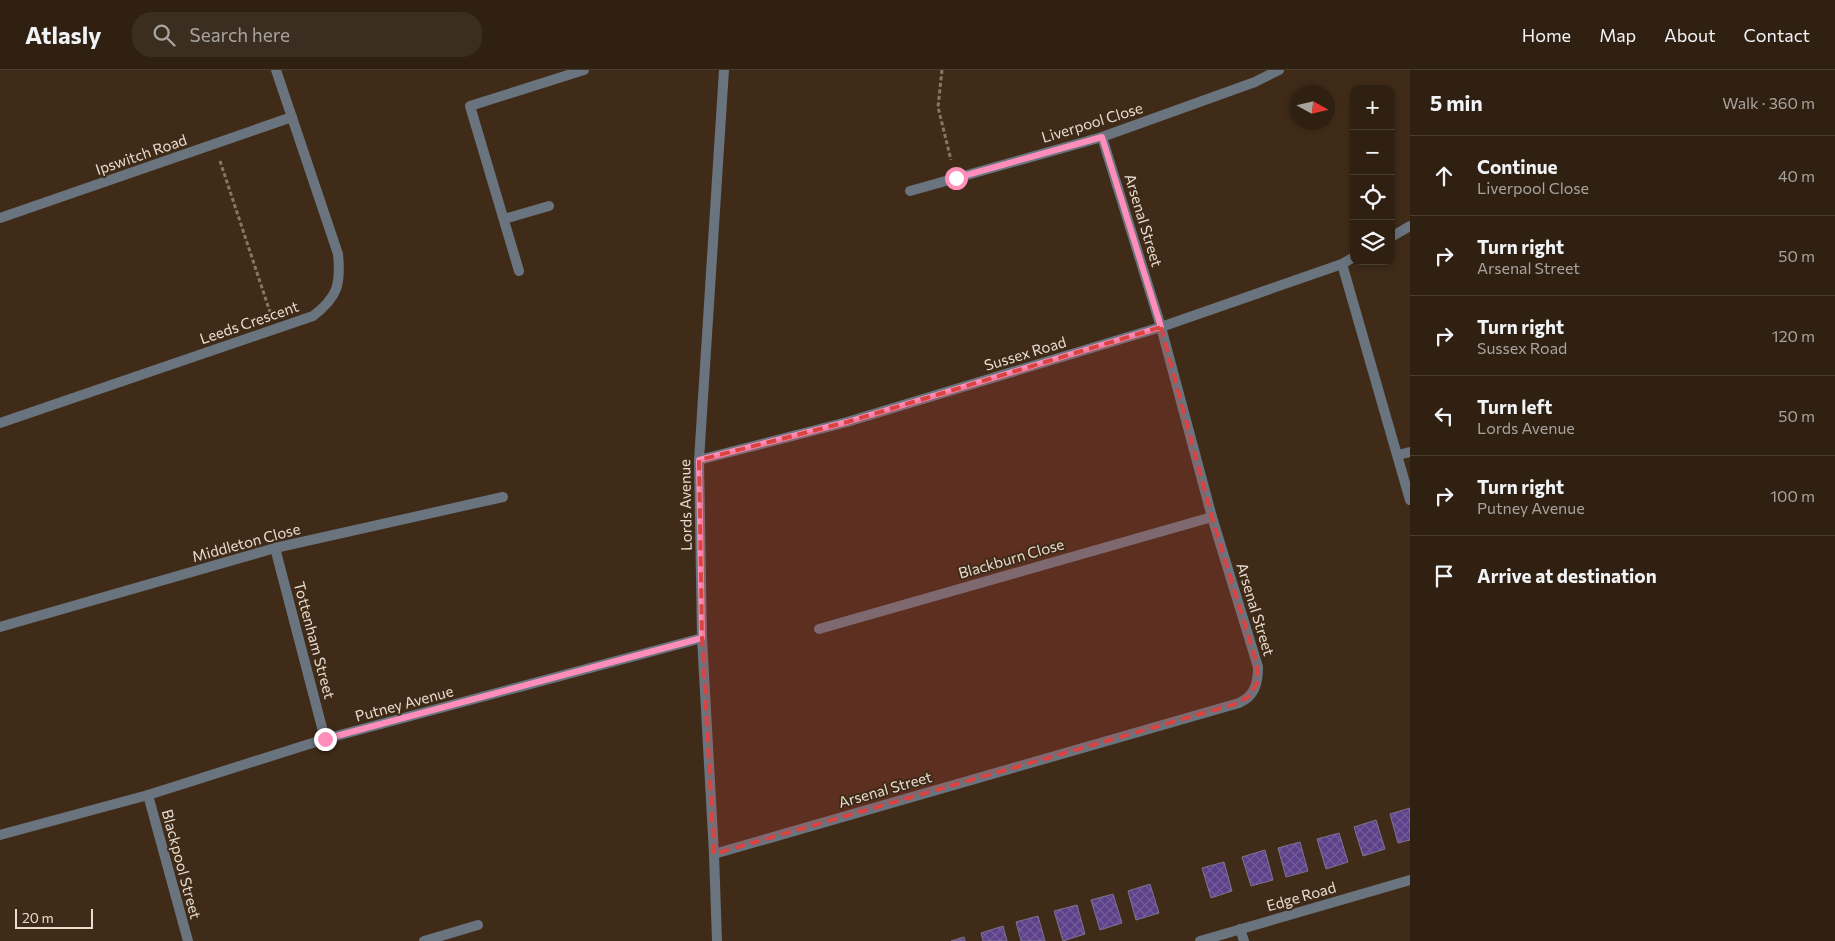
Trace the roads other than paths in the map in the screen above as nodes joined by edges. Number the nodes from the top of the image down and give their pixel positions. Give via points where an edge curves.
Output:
1 (276, 70) edge
2 (584, 70) edge
3 (724, 70) edge
4 (1278, 70) edge
5 (292, 118) junction
6 (1102, 137) junction
7 (910, 191) dead end
8 (549, 206) dead end
9 (0, 218) edge
10 (504, 219) junction
11 (1410, 226) edge
12 (1395, 234) edge
13 (1350, 259) edge
14 (1342, 264) junction
15 (519, 272) dead end
16 (1161, 327) junction
17 (0, 423) edge
18 (1410, 452) edge
19 (1398, 455) junction
20 (699, 460) junction
21 (502, 497) dead end
22 (1410, 500) edge
23 (1212, 517) junction
24 (276, 548) junction
25 (0, 627) edge
26 (819, 629) dead end
27 (702, 638) junction
28 (325, 739) junction
29 (148, 795) junction
30 (0, 835) edge
31 (714, 854) junction
32 (1410, 880) edge
33 (478, 925) dead end
34 (1240, 929) junction
35 (188, 941) edge
36 (424, 941) edge
37 (717, 941) edge
38 (1200, 941) edge
39 (1244, 941) edge

1 - 5 street, Leeds Crescent
2 - 10 street via 470,106
3 - 20 street, Lords Avenue
4 - 6 street, Liverpool Close via 1255,82
5 - 9 street, Ipswitch Road
5 - 17 street, Leeds Crescent via 338,254 338,286 325,307 313,316
6 - 7 street, Liverpool Close
6 - 16 street, Arsenal Street
8 - 10 street
10 - 15 street
11 - 12 street
13 - 14 street, Sussex Road
14 - 16 street, Sussex Road
14 - 19 street
16 - 20 street, Sussex Road via 847,422
16 - 23 street, Arsenal Street
18 - 19 street
19 - 22 street
20 - 27 street, Lords Avenue
21 - 24 street, Middleton Close
23 - 26 street, Blackburn Close
23 - 31 street, Arsenal Street via 1258,667 1258,681 1245,700
24 - 25 street, Middleton Close
24 - 28 street, Tottenham Street
27 - 28 street, Putney Avenue
27 - 31 street, Lords Avenue
28 - 29 street, Putney Avenue
29 - 30 street, Putney Avenue
29 - 35 street, Blackpool Street
31 - 37 street, Lords Avenue
32 - 34 street, Edge Road
33 - 36 street
34 - 38 street, Edge Road
34 - 39 street

